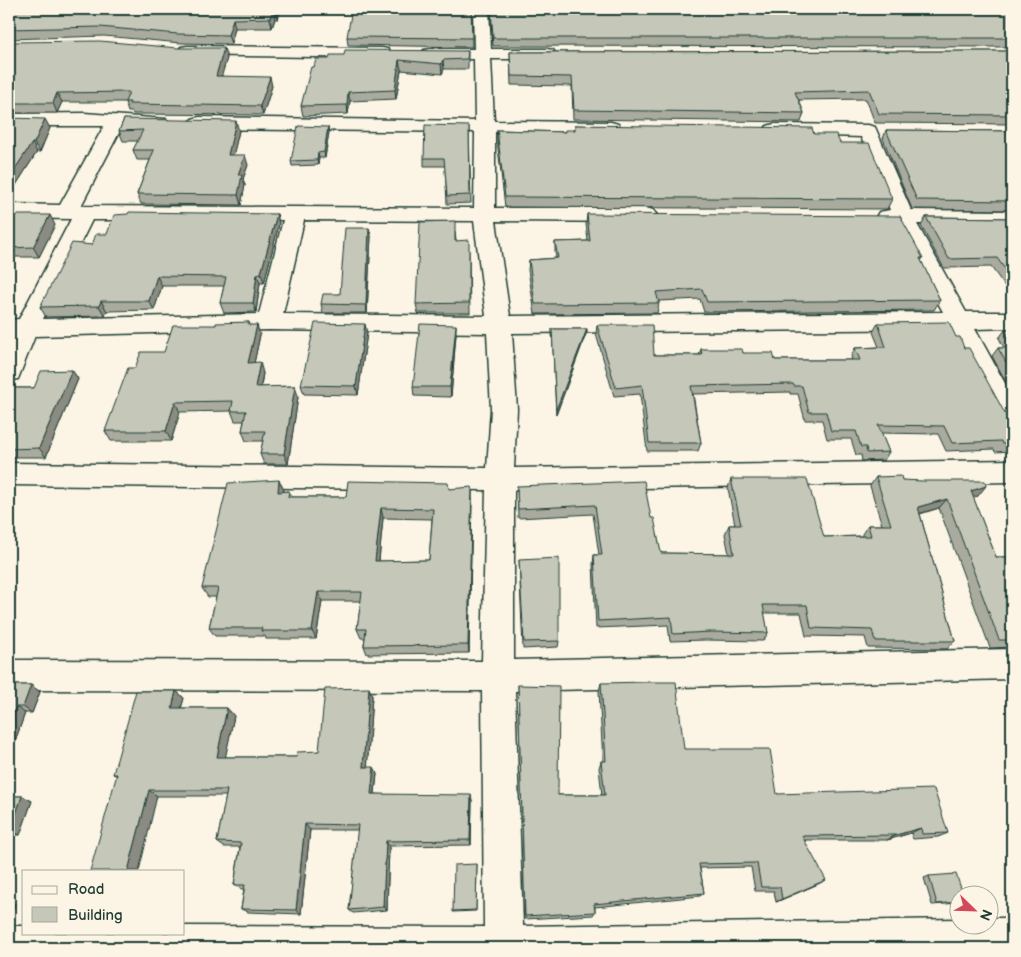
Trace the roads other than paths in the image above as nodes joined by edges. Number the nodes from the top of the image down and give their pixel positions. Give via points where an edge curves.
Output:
1 (481, 9) edge
2 (172, 50) edge
3 (396, 53) edge
4 (415, 54) edge
5 (483, 54) junction
6 (563, 54) edge
7 (9, 120) edge
8 (116, 121) junction
9 (485, 126) junction
10 (632, 128) edge
11 (760, 130) edge
12 (9, 211) edge
13 (76, 212) junction
14 (295, 212) junction
15 (484, 213) junction
16 (664, 215) edge
17 (863, 217) edge
18 (903, 217) junction
19 (1012, 218) edge
20 (1012, 320) edge
21 (958, 321) junction
22 (269, 322) junction
23 (498, 325) junction
24 (17, 328) edge
25 (9, 372) edge
26 (1012, 419) edge
27 (1012, 471) edge
28 (9, 474) edge
29 (500, 479) junction
30 (1012, 664) edge
31 (9, 675) edge
32 (498, 676) junction
33 (1012, 937) edge
34 (9, 945) edge
35 (504, 947) edge

1 - 5 street
2 - 3 street
4 - 5 street
5 - 6 street
5 - 9 street
7 - 8 street
8 - 9 street
8 - 13 street
9 - 10 street
9 - 15 street
11 - 18 street via 877,131
12 - 13 street
13 - 14 street
13 - 24 street
14 - 15 street
14 - 22 street
15 - 16 street
15 - 23 street
17 - 18 street
18 - 19 street
18 - 21 street
20 - 21 street
21 - 23 street
21 - 26 street
22 - 23 street
22 - 24 street
23 - 29 street via 504,409
24 - 25 street
27 - 29 street
28 - 29 street
29 - 32 street
30 - 32 street
31 - 32 street
32 - 35 street
33 - 35 street
34 - 35 street

